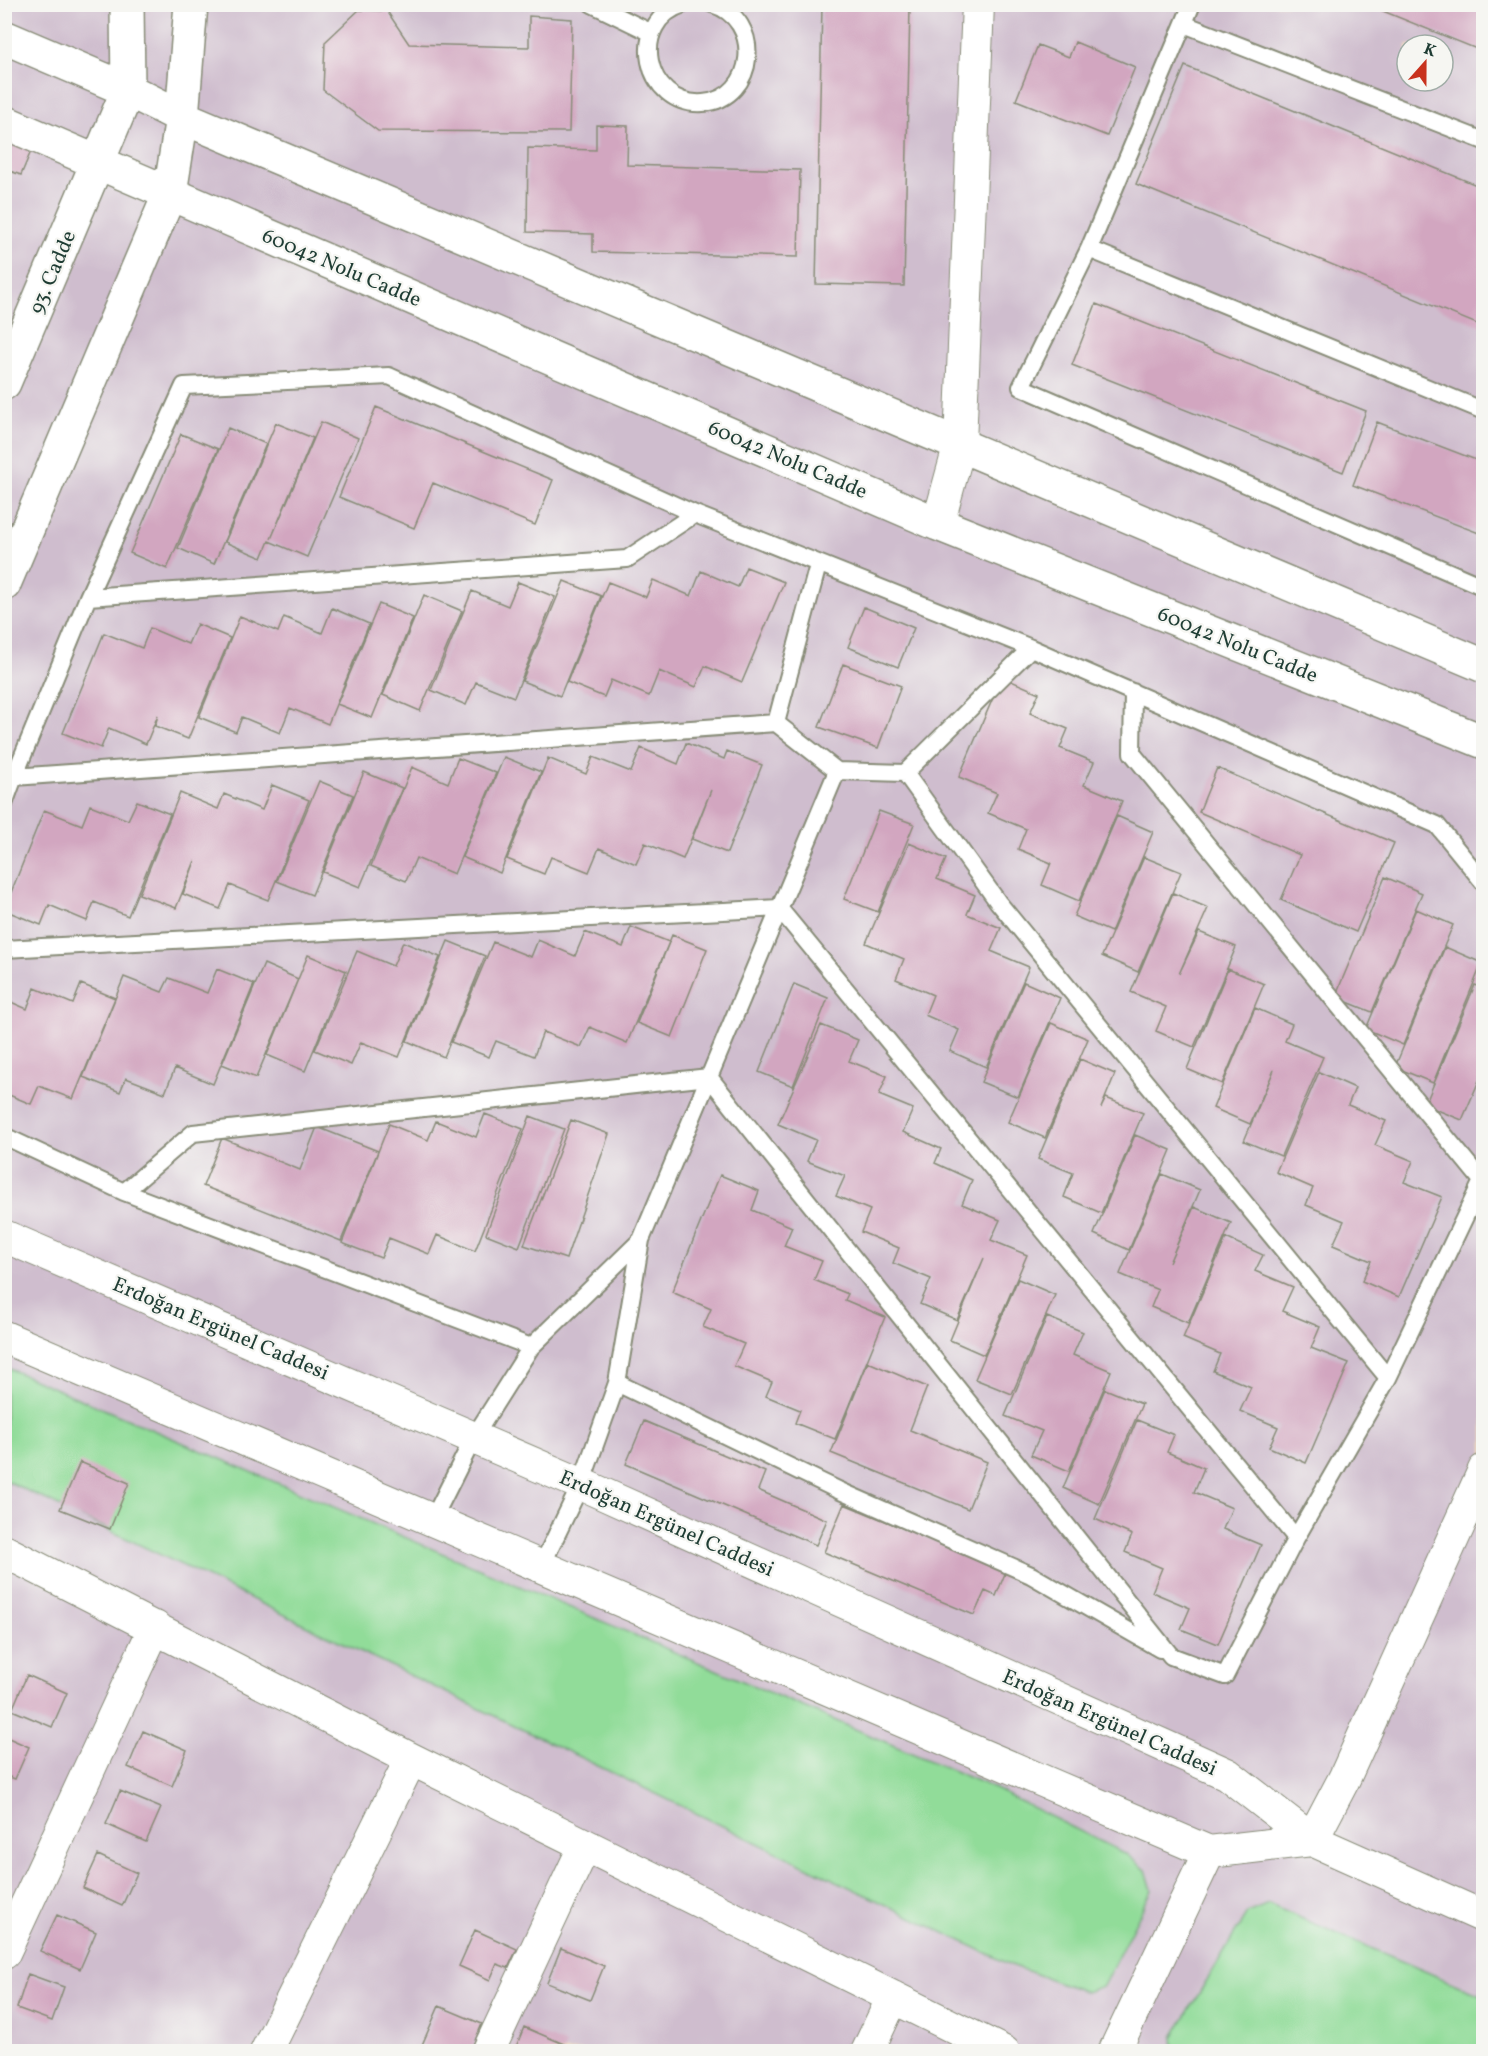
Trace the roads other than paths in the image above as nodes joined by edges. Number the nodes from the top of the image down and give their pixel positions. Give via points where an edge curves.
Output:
1 (128, 4) edge
2 (191, 4) edge
3 (592, 4) edge
4 (684, 4) edge
5 (712, 4) edge
6 (978, 4) edge
7 (1192, 4) edge
8 (1184, 24) junction
9 (652, 33) junction
10 (4, 37) edge
11 (129, 90) junction
12 (182, 117) junction
13 (4, 122) edge
14 (1484, 141) edge
15 (99, 161) junction
16 (170, 193) junction
17 (1089, 249) junction
18 (4, 382) edge
19 (1484, 411) edge
20 (960, 444) junction
21 (695, 514) junction
22 (938, 524) junction
23 (818, 565) junction
24 (4, 584) edge
25 (1484, 587) edge
26 (88, 597) junction
27 (1031, 648) junction
28 (1484, 666) edge
29 (1133, 692) junction
30 (776, 723) junction
31 (1484, 742) edge
32 (837, 771) junction
33 (905, 773) junction
34 (14, 777) junction
35 (4, 804) edge
36 (1484, 883) edge
37 (779, 908) junction
38 (4, 949) edge
39 (709, 1077) junction
40 (4, 1136) edge
41 (1483, 1180) edge
42 (124, 1192) junction
43 (4, 1236) edge
44 (641, 1240) junction
45 (4, 1337) edge
46 (531, 1347) junction
47 (1388, 1378) junction
48 (617, 1383) junction
49 (474, 1437) junction
50 (1484, 1470) edge
51 (580, 1484) junction
52 (433, 1519) junction
53 (1296, 1538) junction
54 (4, 1551) edge
55 (541, 1567) junction
56 (155, 1627) junction
57 (1171, 1656) junction
58 (411, 1759) junction
59 (1312, 1840) junction
60 (585, 1845) junction
61 (1209, 1851) junction
62 (1484, 1917) edge
63 (4, 1953) edge
64 (893, 1997) junction
65 (267, 2052) edge
66 (488, 2052) edge
67 (867, 2052) edge
68 (1004, 2052) edge
69 (1114, 2052) edge

1 - 11 street
2 - 12 street
3 - 9 lane
4 - 9 lane via 669,11
5 - 9 lane via 740,25 749,52 741,80 718,99 689,102 662,88 649,62
6 - 20 street
7 - 8 lane
8 - 14 lane
8 - 17 lane
10 - 11 street
11 - 12 street
11 - 15 street, 93. Cadde
12 - 16 street
12 - 20 street
13 - 15 street, 60042 Nolu Cadde
15 - 16 street, 60042 Nolu Cadde
15 - 18 street, 93. Cadde
16 - 22 street, 60042 Nolu Cadde
16 - 24 street
17 - 19 lane
17 - 25 lane via 1020,387
20 - 22 street
20 - 28 street
21 - 23 lane
21 - 26 lane via 627,560
21 - 26 lane via 389,376 184,386
22 - 31 street, 60042 Nolu Cadde
23 - 27 lane
23 - 30 lane
26 - 34 lane
27 - 29 lane
27 - 33 lane
29 - 36 lane via 1437,825
29 - 41 lane via 1132,753
30 - 32 lane
30 - 34 lane
32 - 33 lane
32 - 37 lane
33 - 47 lane via 999,902
34 - 35 lane
37 - 38 lane
37 - 39 lane
37 - 53 lane
39 - 42 lane via 194,1133
39 - 44 lane
39 - 57 lane
40 - 42 lane
41 - 47 lane
42 - 46 lane
43 - 49 street, Erdoğan Ergünel Caddesi
44 - 46 lane
44 - 48 lane
45 - 52 street
46 - 49 lane
47 - 53 lane
48 - 51 lane
48 - 57 lane via 838,1490 1031,1575
49 - 51 street, Erdoğan Ergünel Caddesi
49 - 52 lane
50 - 59 street via 1344,1779
51 - 55 lane
51 - 59 street, Erdoğan Ergünel Caddesi via 1227,1774
52 - 55 street
53 - 57 lane via 1225,1676
54 - 56 street
55 - 61 street
56 - 58 street
56 - 63 street
58 - 60 street
58 - 65 street
59 - 61 street
59 - 62 street, Erdoğan Ergünel Caddesi
60 - 64 street
60 - 66 street
61 - 69 street
64 - 67 street
64 - 68 street

